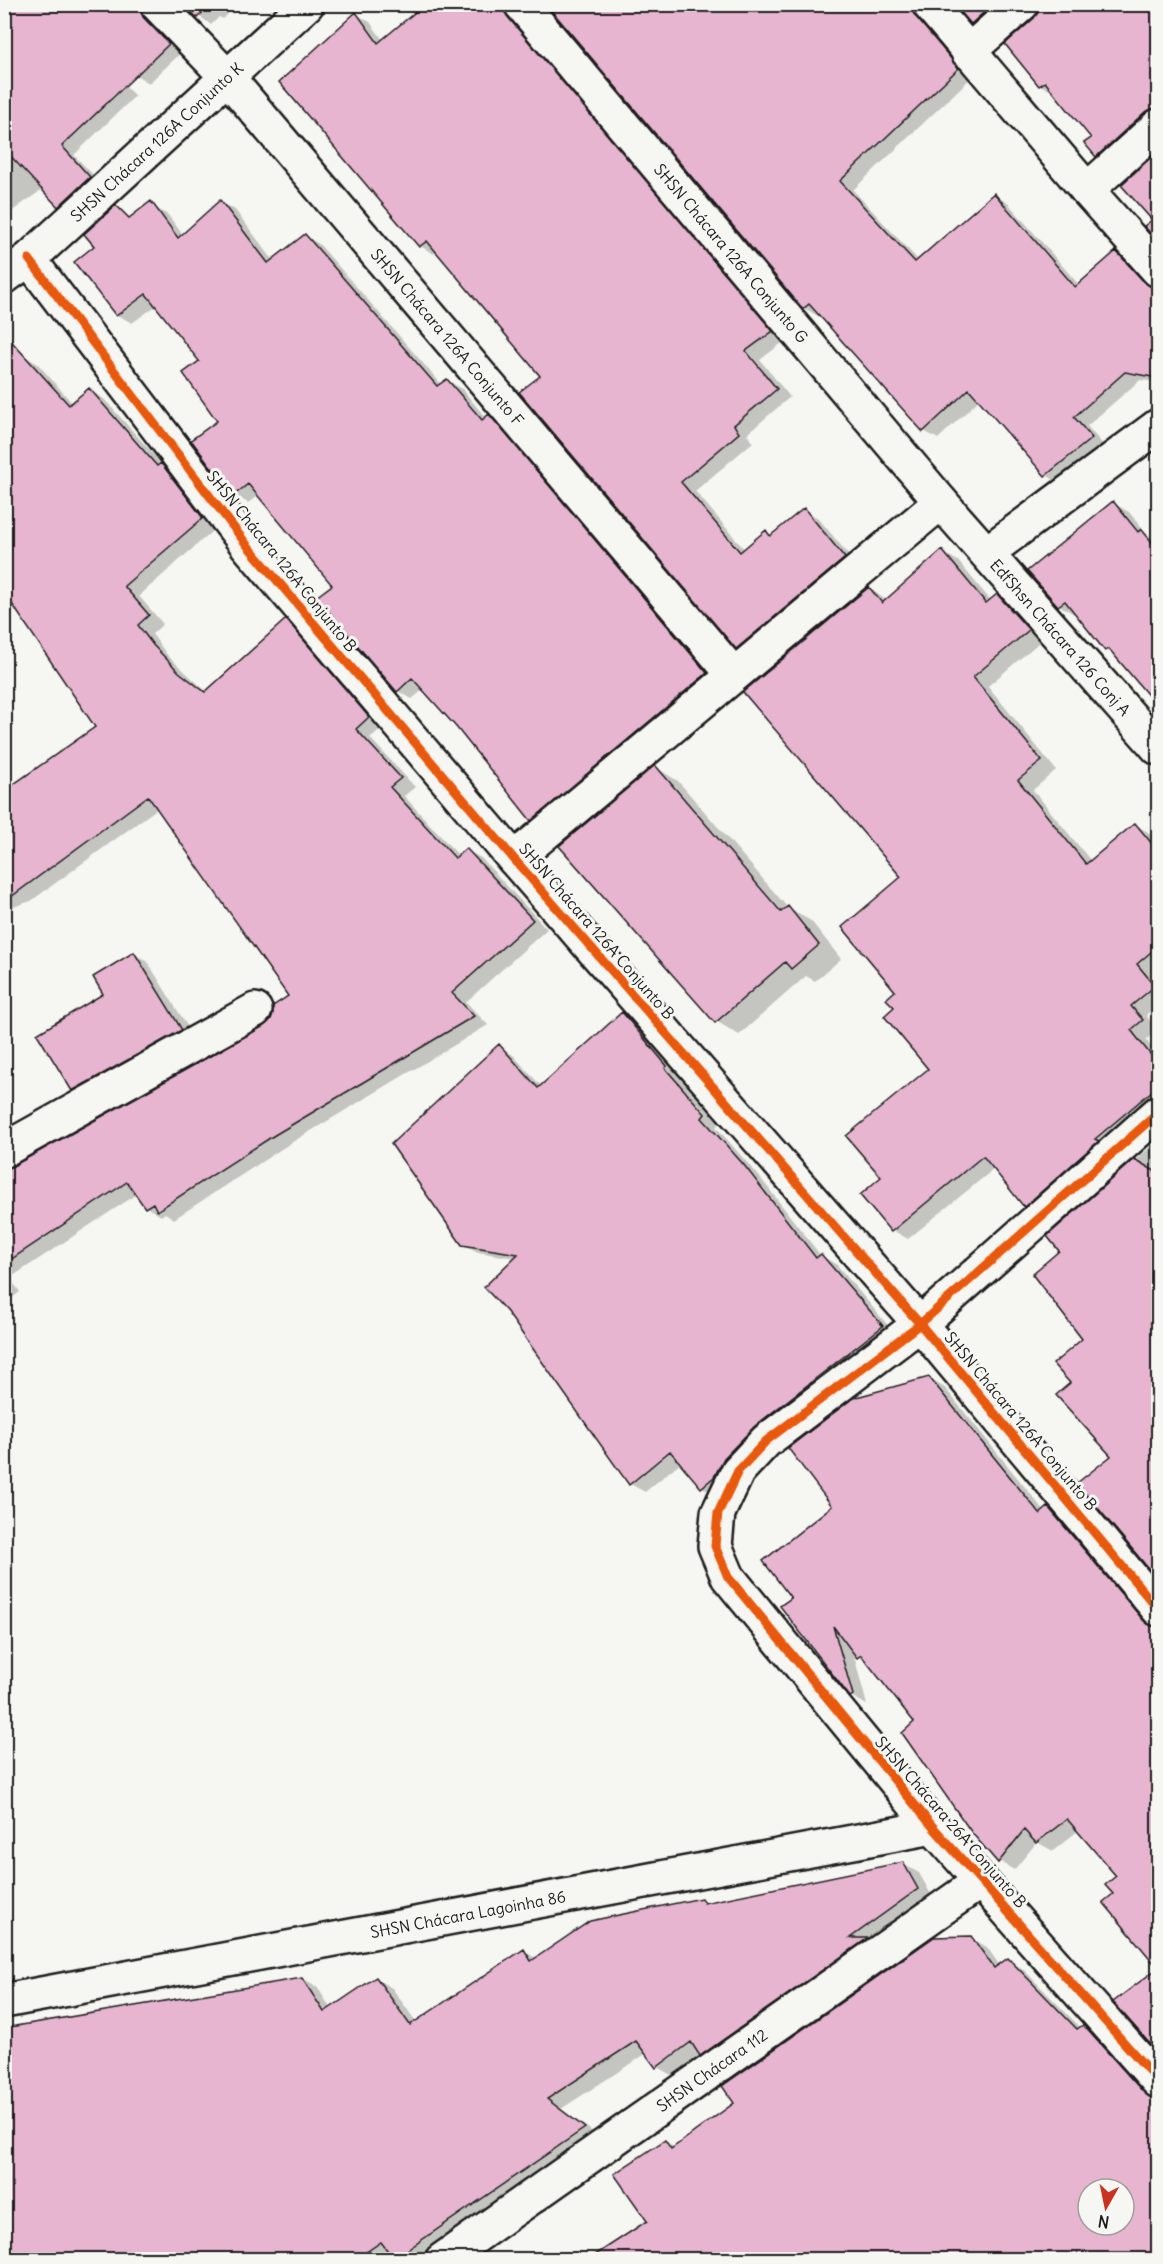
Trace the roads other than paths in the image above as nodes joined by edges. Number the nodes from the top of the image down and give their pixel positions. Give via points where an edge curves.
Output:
1 (157, 4) edge
2 (307, 4) edge
3 (521, 4) edge
4 (929, 4) edge
5 (1022, 4) edge
6 (968, 52) junction
7 (228, 78) junction
8 (1158, 126) edge
9 (1087, 190) junction
10 (17, 268) edge
11 (1158, 270) edge
12 (1158, 426) edge
13 (941, 502) junction
14 (988, 552) junction
15 (733, 674) junction
16 (1158, 748) edge
17 (514, 859) junction
18 (255, 1010) dead end
19 (1158, 1113) edge
20 (7, 1143) edge
21 (920, 1324) junction
22 (1158, 1609) edge
23 (933, 1827) junction
24 (981, 1881) junction
25 (4, 2001) edge
26 (1158, 2081) edge
27 (442, 2259) edge

1 - 7 street, SHSN Chácara 126A Conjunto F
2 - 7 street, SHSN Chácara 126A Conjunto K
3 - 13 street, SHSN Chácara 126A Conjunto G
4 - 6 street
5 - 6 street
6 - 9 street
7 - 10 street, SHSN Chácara 126A Conjunto K
7 - 15 street, SHSN Chácara 126A Conjunto F
8 - 9 street
9 - 11 street
10 - 17 street, SHSN Chácara 126A Conjunto B via 246,545
12 - 14 street
13 - 14 street, SHSN Chácara 126A Conjunto G
13 - 15 street
14 - 16 street, EdfShsn Chácara 126 Conj A
15 - 17 street
17 - 21 street, SHSN Chácara 126A Conjunto B
18 - 20 street
19 - 21 street, SHSN Chácara 26A Conjunto B
21 - 22 street, SHSN Chácara 126A Conjunto B
21 - 23 street, SHSN Chácara 26A Conjunto B via 766,1441 738,1471 718,1513 716,1546 728,1577
23 - 24 street, SHSN Chácara 26A Conjunto B
23 - 25 street, SHSN Chácara Lagoinha 86
24 - 26 street, SHSN Chácara 26A Conjunto B
24 - 27 street, SHSN Chácara 112

